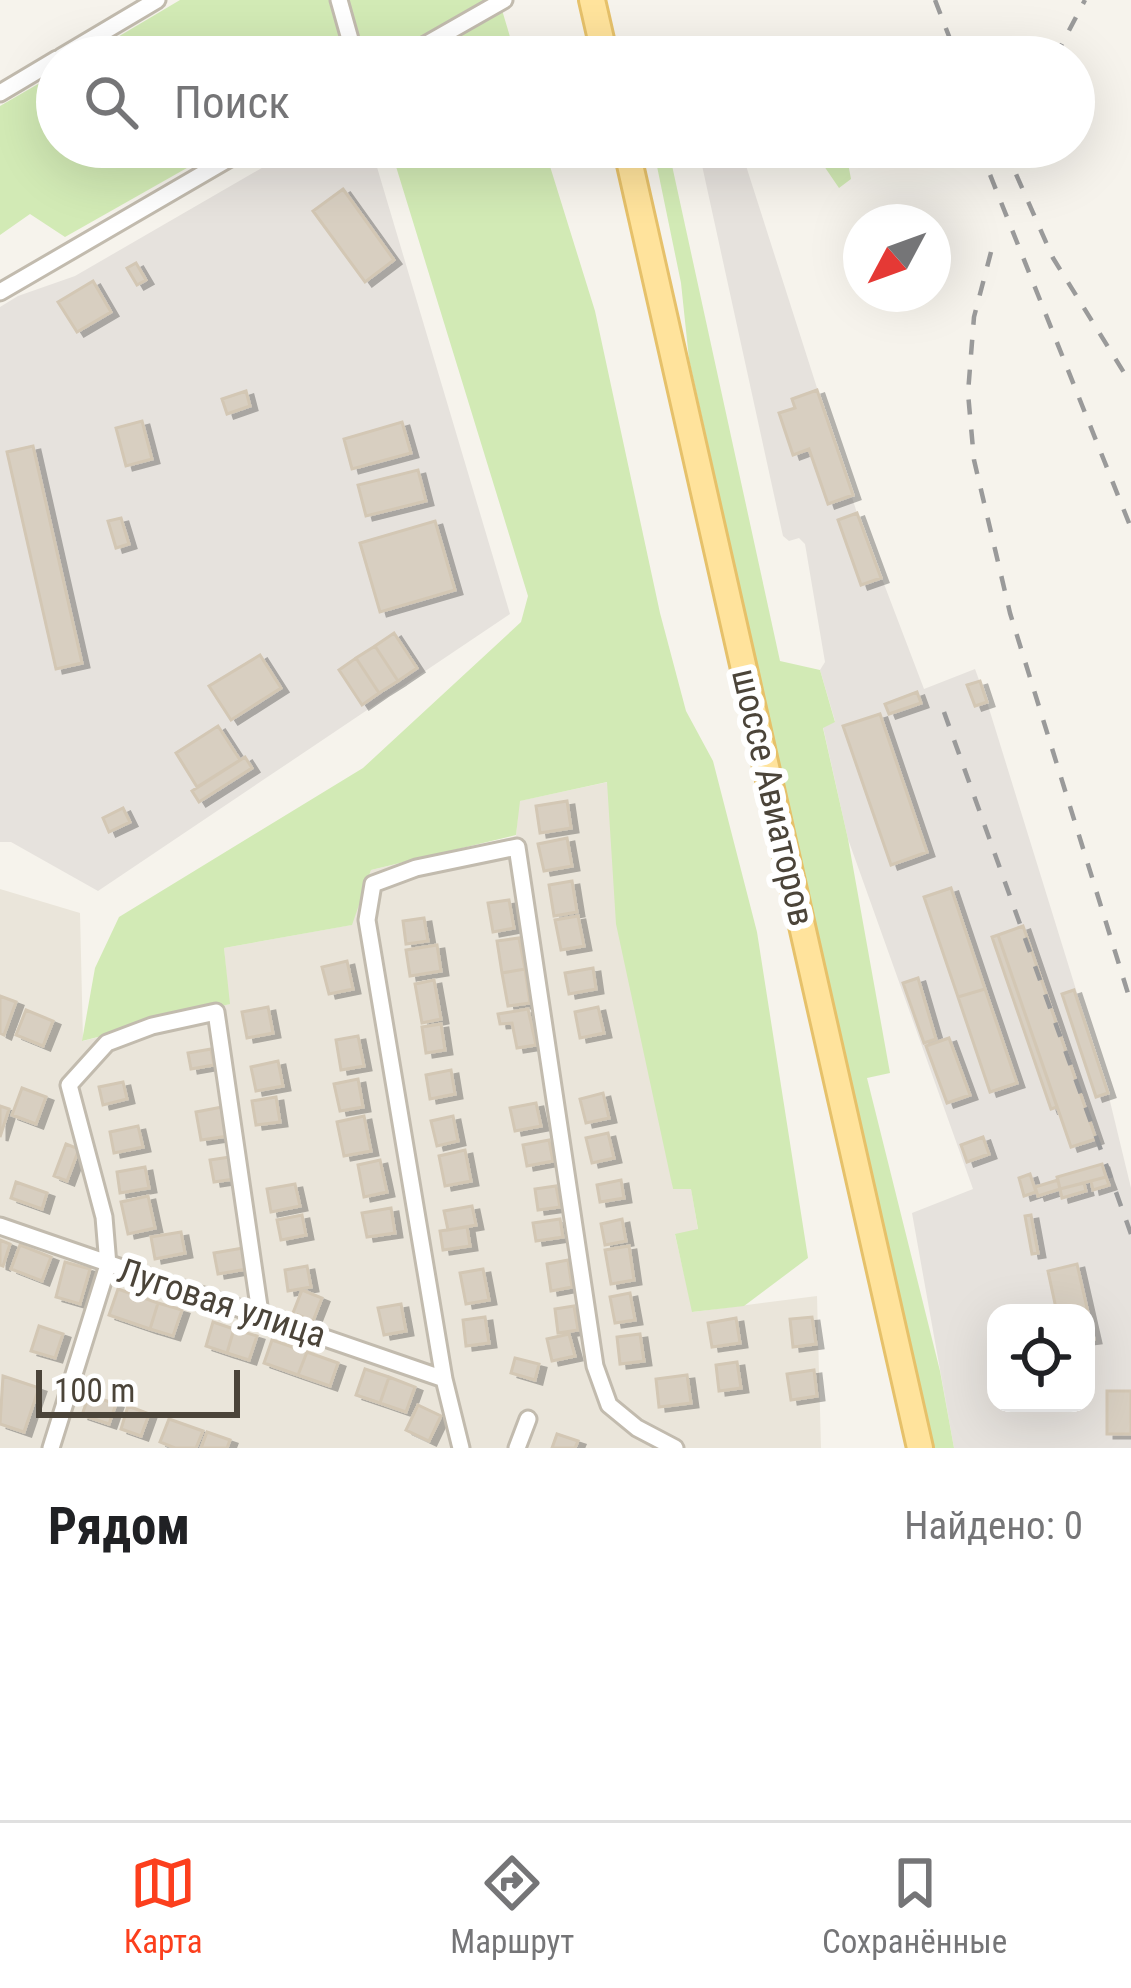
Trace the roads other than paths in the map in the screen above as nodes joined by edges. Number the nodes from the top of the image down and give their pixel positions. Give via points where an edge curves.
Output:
1 (157, 0) edge
2 (339, 0) edge
3 (504, 0) edge
4 (580, 0) edge
5 (592, 0) edge
6 (96, 36) edge
7 (349, 36) edge
8 (441, 36) edge
9 (588, 36) edge
10 (600, 36) edge
11 (36, 72) edge
12 (0, 93) edge
13 (213, 168) edge
14 (617, 168) edge
15 (631, 168) edge
16 (0, 292) edge
17 (0, 1226) edge
18 (108, 1265) junction
19 (260, 1313) junction
20 (444, 1379) junction
21 (528, 1419) dead end
22 (51, 1448) edge
23 (461, 1448) edge
24 (517, 1448) edge
25 (675, 1448) edge
26 (906, 1448) edge
27 (920, 1448) edge

1 - 6 street
2 - 7 street
3 - 8 street
4 - 9 main road
5 - 10 main road
11 - 12 street
13 - 16 street
14 - 26 main road, шоссе Авиаторов
15 - 27 main road, шоссе Авиаторов
17 - 18 street, Луговая улица
18 - 19 street, Луговая улица
18 - 19 street via 104,1217 69,1085 107,1042 216,1012
18 - 22 street
19 - 20 street, Луговая улица
20 - 23 street
20 - 25 street via 367,920 373,884 518,847 595,1366 609,1405
21 - 24 street

